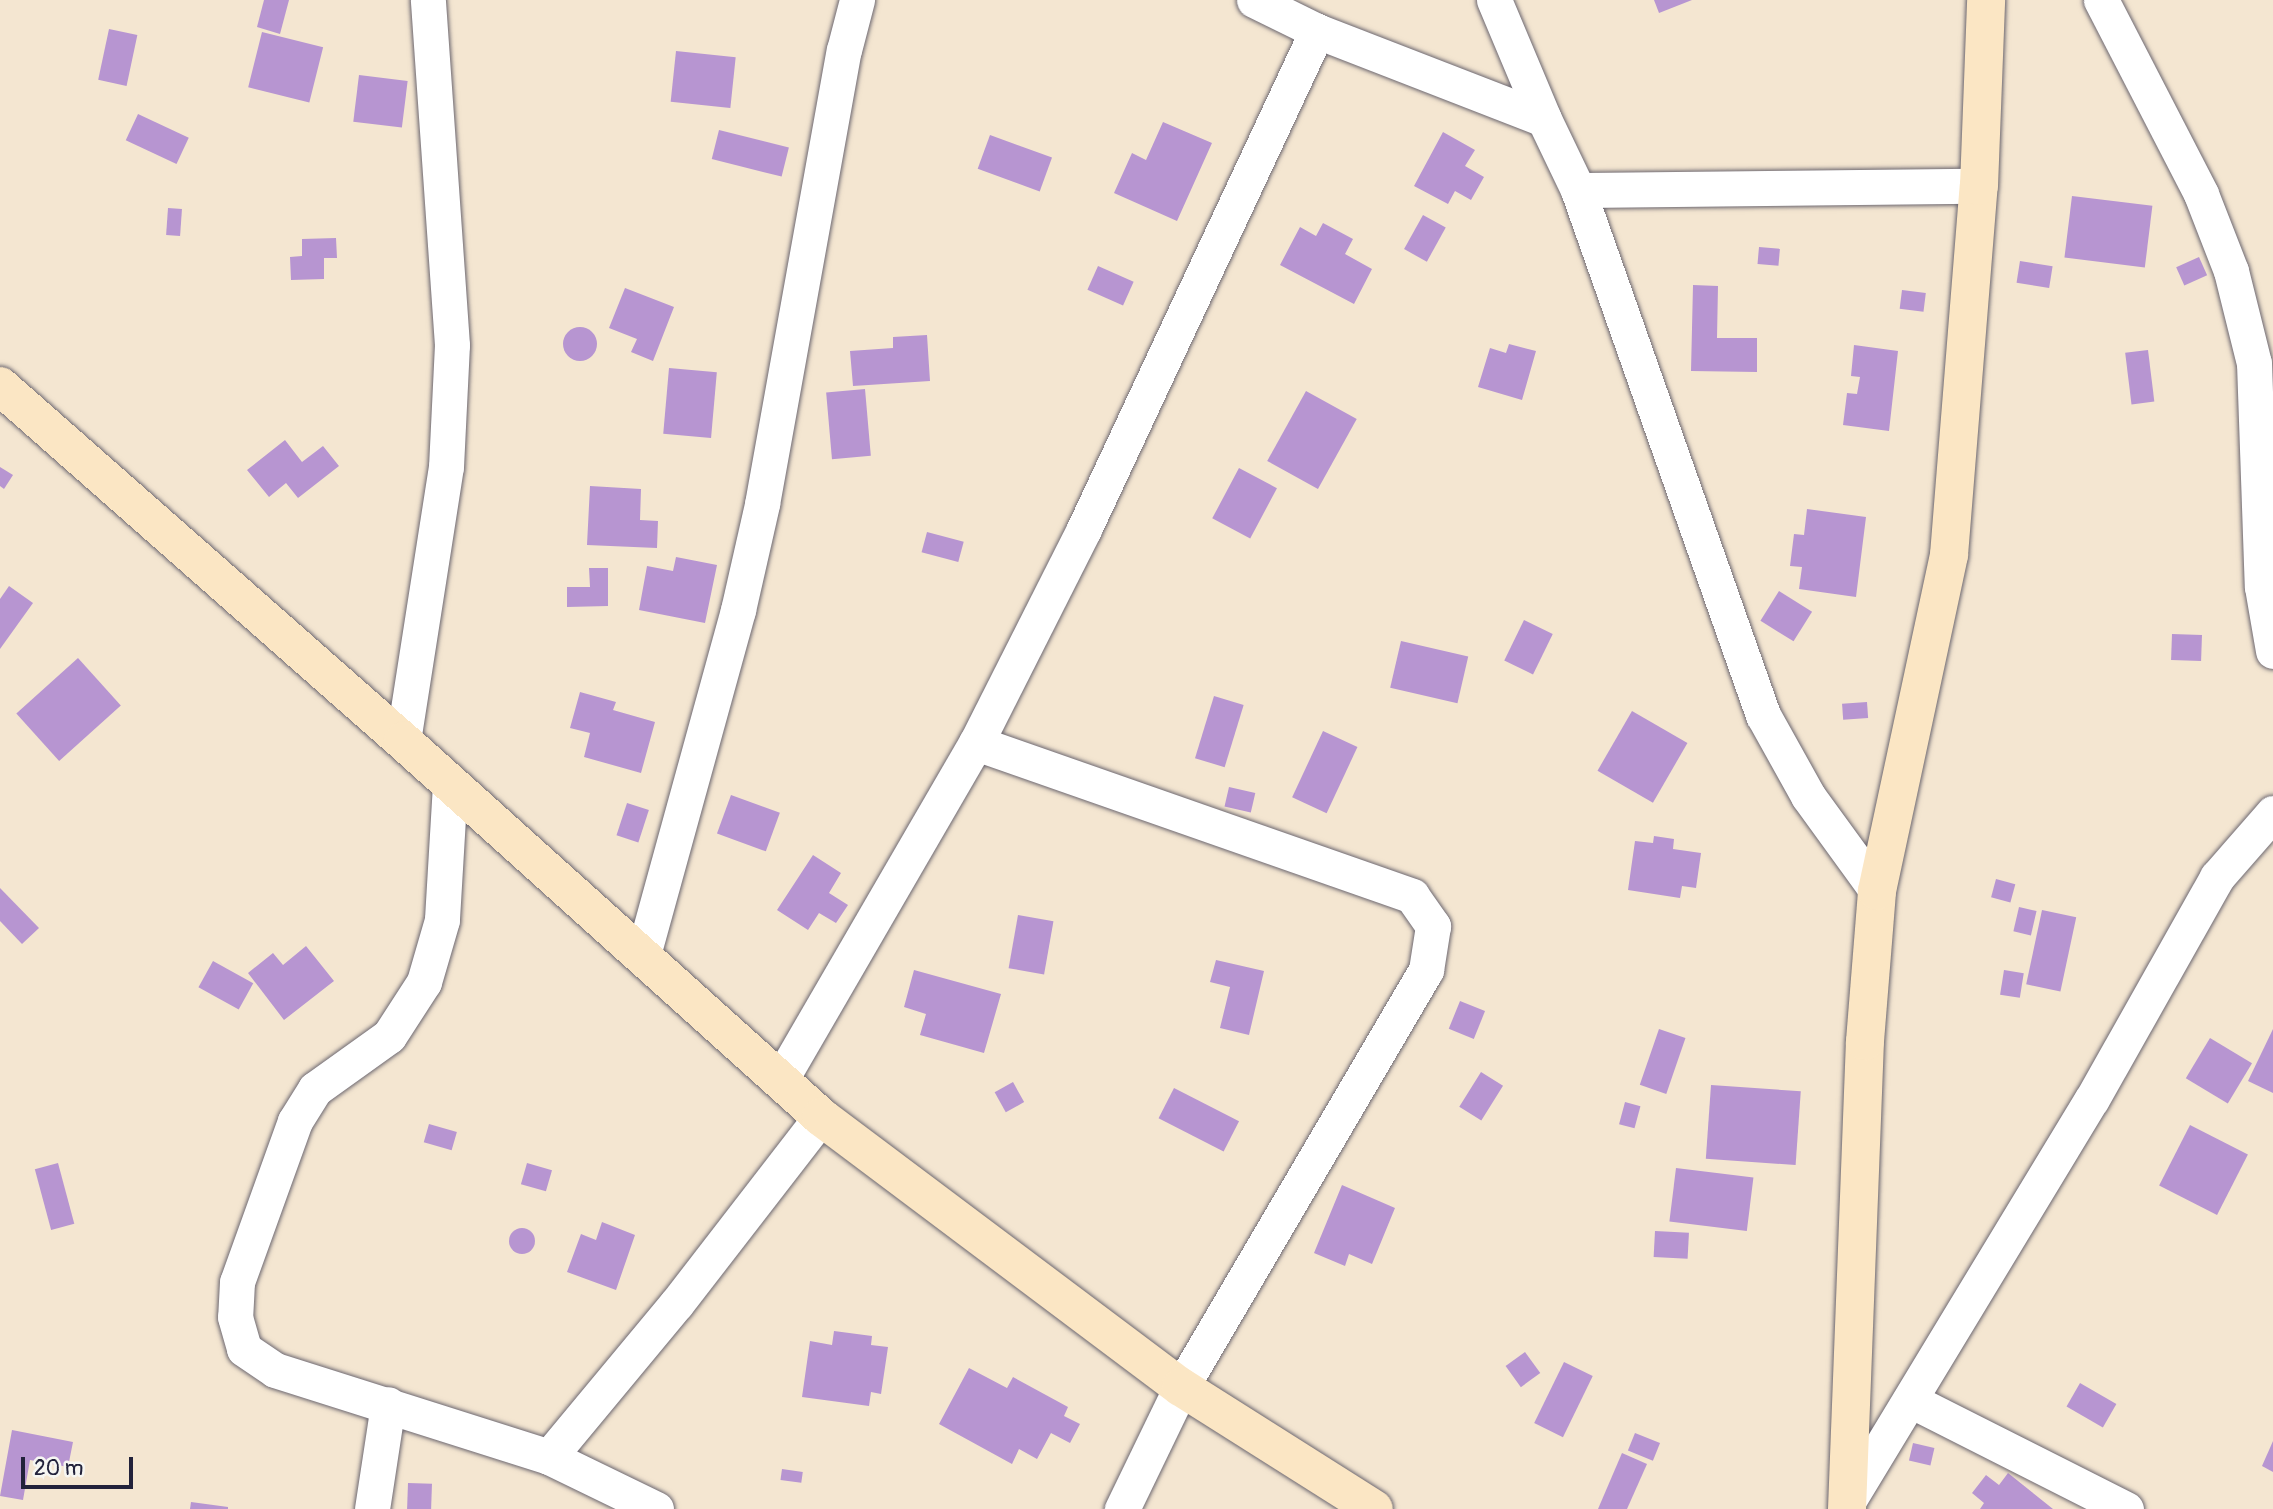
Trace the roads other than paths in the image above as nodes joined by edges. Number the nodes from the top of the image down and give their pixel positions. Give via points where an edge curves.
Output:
1 (428, 0) edge
2 (857, 0) edge
3 (1254, 0) edge
4 (1494, 0) edge
5 (1986, 0) edge
6 (2000, 0) edge
7 (2101, 0) edge
8 (1317, 32) junction
9 (1982, 72) junction
10 (1544, 119) junction
11 (1979, 186) junction
12 (1578, 190) junction
13 (0, 386) edge
14 (2273, 651) edge
15 (403, 741) junction
16 (976, 743) junction
17 (450, 784) junction
18 (2271, 816) edge
19 (1877, 891) junction
20 (643, 955) junction
21 (781, 1079) junction
22 (821, 1118) junction
23 (1181, 1387) junction
24 (1910, 1400) junction
25 (388, 1404) junction
26 (549, 1457) junction
27 (1847, 1506) edge
28 (372, 1509) edge
29 (656, 1509) edge
30 (1122, 1509) edge
31 (1374, 1509) edge
32 (2126, 1509) edge

1 - 15 street via 452,345 446,467
2 - 20 street via 759,517 738,610
3 - 8 street
4 - 10 street
5 - 9 street
6 - 9 street
7 - 14 street via 2201,194 2231,271 2254,363 2262,587
8 - 10 street
8 - 16 street via 1084,529
9 - 11 street
10 - 12 street
11 - 12 street
11 - 19 street via 1950,555
12 - 19 street via 1763,715 1808,796
13 - 15 street
15 - 17 street
16 - 21 street
16 - 23 street via 1412,896 1433,926 1426,970
17 - 20 street
17 - 25 street via 442,920 424,982 389,1036 314,1089 295,1121 237,1282 235,1317 244,1349 275,1370
18 - 24 street via 2217,877 2092,1099
19 - 27 street via 1865,1041
20 - 21 street
21 - 22 street
22 - 23 street
22 - 26 street
23 - 30 street
23 - 31 street
24 - 27 street
24 - 32 street
25 - 26 street
25 - 28 street
26 - 29 street

